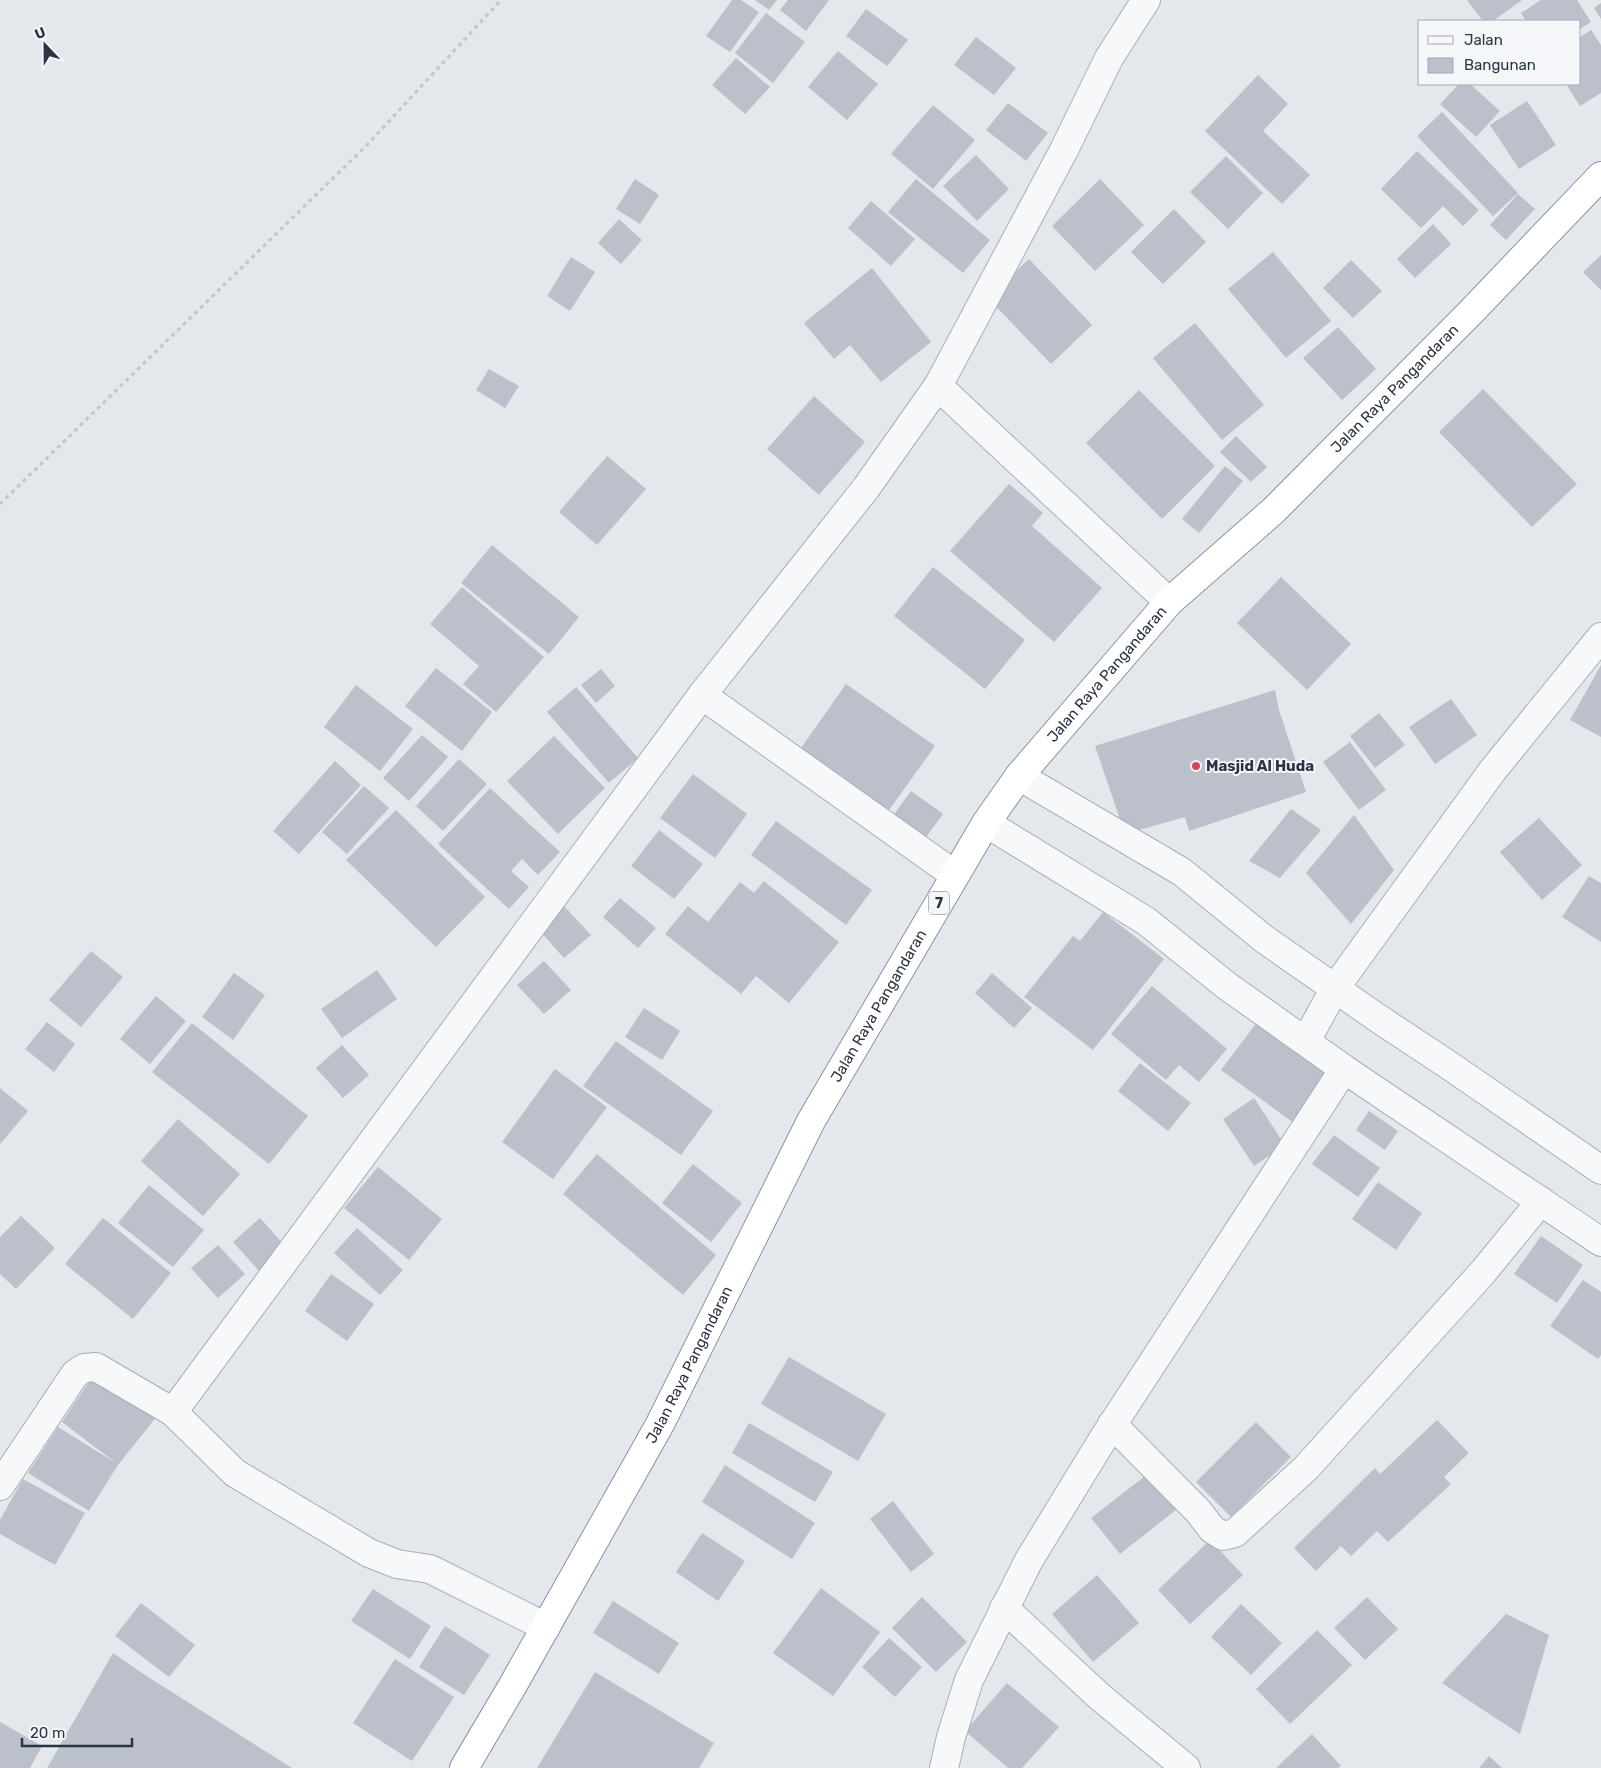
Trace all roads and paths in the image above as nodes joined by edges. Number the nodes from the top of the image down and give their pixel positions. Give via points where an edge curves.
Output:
1 (501, 0) edge
2 (1146, 0) edge
3 (1601, 176) edge
4 (938, 386) junction
5 (0, 504) edge
6 (1169, 602) junction
7 (1601, 637) edge
8 (702, 694) junction
9 (1019, 776) junction
10 (986, 823) junction
11 (955, 874) junction
12 (1335, 988) junction
13 (1306, 1041) junction
14 (1344, 1069) junction
15 (1601, 1170) edge
16 (1541, 1202) junction
17 (1601, 1242) edge
18 (174, 1412) junction
19 (1112, 1424) junction
20 (0, 1486) edge
21 (1004, 1608) junction
22 (546, 1627) junction
23 (464, 1768) edge
24 (944, 1768) edge
25 (1186, 1768) edge

1 - 5 path via 366,146
2 - 4 street via 1109,58 1064,150
3 - 6 highway, Jalan Raya Pangandaran / 7 via 1280,504
4 - 6 street
4 - 8 street via 866,488
6 - 9 highway, Jalan Raya Pangandaran / 7
7 - 12 street via 1493,770
8 - 11 street
8 - 18 street
9 - 10 highway, Jalan Raya Pangandaran / 7
9 - 12 street via 1182,872 1264,938
10 - 11 highway, Jalan Raya Pangandaran / 7
10 - 13 street via 1146,920 1227,986
11 - 22 highway, Jalan Raya Pangandaran / 7 via 811,1121 660,1424
12 - 13 street
12 - 15 street
13 - 14 street
14 - 16 street
14 - 19 street
16 - 17 street
16 - 19 street via 1306,1468 1235,1533 1223,1536 1212,1529
18 - 20 street via 96,1367 84,1368 76,1374
18 - 22 street via 235,1473 368,1553 396,1564 430,1569
19 - 21 street via 1029,1560
21 - 24 street via 969,1680
21 - 25 street via 1100,1697
22 - 23 highway, Jalan Raya Pangandaran / 7

